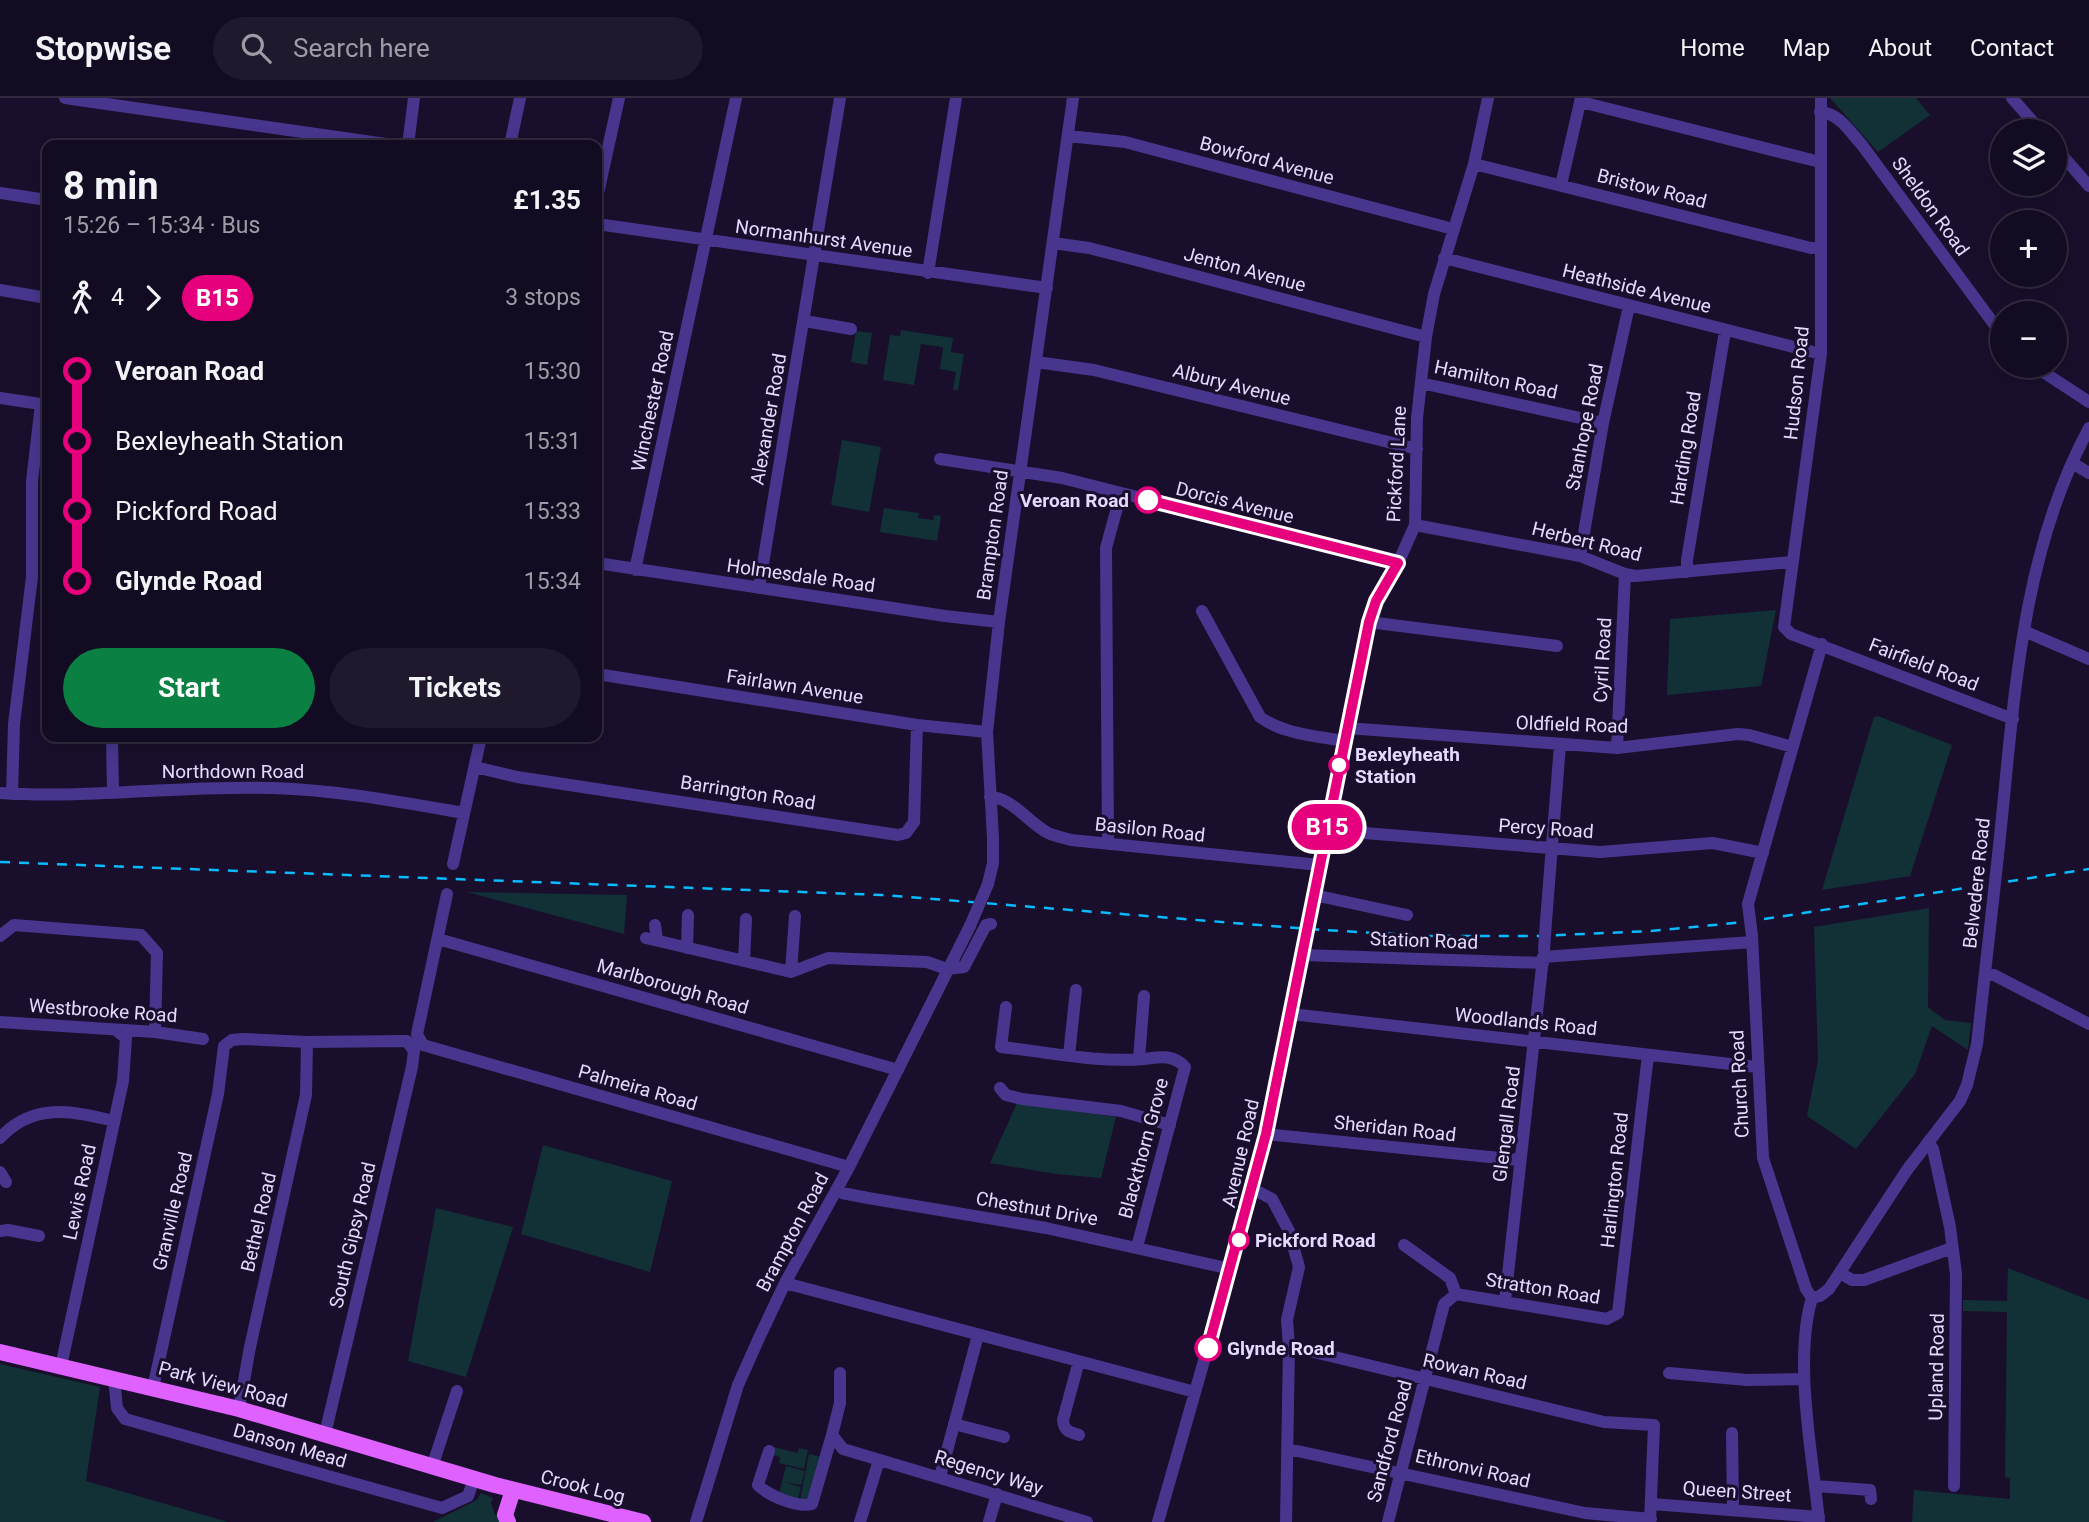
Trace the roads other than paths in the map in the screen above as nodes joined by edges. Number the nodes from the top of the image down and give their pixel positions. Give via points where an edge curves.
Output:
1 (65, 98) edge
2 (414, 98) edge
3 (520, 98) edge
4 (620, 98) edge
5 (736, 98) edge
6 (840, 98) edge
7 (957, 98) edge
8 (1073, 98) edge
9 (1488, 98) edge
10 (1821, 98) edge
11 (2012, 98) edge
12 (1581, 100) edge
13 (117, 102) edge
14 (1820, 113) junction
15 (2030, 119) edge
16 (1068, 136) junction
17 (361, 140) edge
18 (409, 140) edge
19 (511, 140) edge
20 (2067, 161) edge
21 (1820, 162) junction
22 (1474, 164) junction
23 (602, 176) edge
24 (1561, 185) junction
25 (2089, 186) edge
26 (0, 193) edge
27 (42, 199) edge
28 (602, 225) edge
29 (1453, 229) junction
30 (706, 240) junction
31 (1053, 243) junction
32 (1821, 248) junction
33 (815, 256) junction
34 (1444, 258) junction
35 (928, 272) junction
36 (1047, 288) junction
37 (0, 290) edge
38 (42, 297) edge
39 (1629, 306) junction
40 (1990, 319) edge
41 (804, 320) junction
42 (851, 329) dead end
43 (1725, 331) junction
44 (1426, 337) junction
45 (1821, 354) junction
46 (1036, 362) junction
47 (2052, 378) edge
48 (1421, 383) junction
49 (0, 398) edge
50 (2089, 402) edge
51 (42, 405) edge
52 (42, 418) edge
53 (1603, 423) junction
54 (2089, 428) edge
55 (1417, 449) junction
56 (940, 459) dead end
57 (2072, 463) junction
58 (1021, 471) junction
59 (2089, 473) edge
60 (1121, 493) junction
61 (1415, 526) junction
62 (1580, 556) junction
63 (1792, 562) junction
64 (1398, 563) junction
65 (602, 564) edge
66 (635, 570) junction
67 (1688, 572) junction
68 (1625, 574) junction
69 (759, 588) junction
70 (1202, 611) dead end
71 (999, 622) junction
72 (1369, 622) junction
73 (2024, 631) junction
74 (1822, 644) junction
75 (1557, 646) dead end
76 (2089, 659) edge
77 (602, 675) edge
78 (2013, 719) junction
79 (917, 725) junction
80 (988, 732) junction
81 (1346, 734) junction
82 (112, 742) edge
83 (480, 742) edge
84 (1560, 745) junction
85 (1793, 747) junction
86 (1617, 748) junction
87 (475, 767) junction
88 (113, 792) junction
89 (6, 794) edge
90 (990, 797) junction
91 (464, 813) junction
92 (1326, 830) junction
93 (1108, 844) junction
94 (1553, 848) junction
95 (1763, 853) junction
96 (453, 864) dead end
97 (1320, 865) junction
98 (447, 894) dead end
99 (1314, 895) junction
100 (1311, 910) joint
101 (688, 915) dead end
102 (1407, 915) dead end
103 (795, 916) dead end
104 (746, 919) dead end
105 (991, 924) dead end
106 (656, 925) dead end
107 (0, 936) edge
108 (438, 939) junction
109 (1752, 939) junction
110 (687, 948) junction
111 (1303, 955) junction
112 (1543, 957) junction
113 (744, 961) junction
114 (947, 969) junction
115 (791, 972) junction
116 (1985, 974) junction
117 (1076, 989) dead end
118 (1144, 996) dead end
119 (1006, 1007) dead end
120 (1291, 1014) junction
121 (0, 1022) edge
122 (2089, 1024) edge
123 (116, 1030) junction
124 (155, 1032) junction
125 (203, 1039) dead end
126 (1535, 1041) junction
127 (307, 1042) junction
128 (415, 1043) junction
129 (1069, 1055) junction
130 (1648, 1055) junction
131 (1139, 1059) junction
132 (1757, 1067) junction
133 (898, 1070) junction
134 (1000, 1088) dead end
135 (114, 1121) junction
136 (1170, 1125) junction
137 (1266, 1134) junction
138 (0, 1138) edge
139 (1928, 1142) junction
140 (1519, 1160) junction
141 (849, 1167) junction
142 (1253, 1189) junction
143 (836, 1190) junction
144 (0, 1231) edge
145 (39, 1236) dead end
146 (1404, 1245) dead end
147 (1137, 1247) junction
148 (1952, 1248) junction
149 (1231, 1269) junction
150 (1840, 1273) junction
151 (785, 1283) junction
152 (1456, 1294) junction
153 (1812, 1298) junction
154 (1505, 1301) junction
155 (1619, 1309) joint
156 (978, 1335) junction
157 (1289, 1346) junction
158 (0, 1352) edge
159 (1079, 1361) junction
160 (61, 1366) junction
161 (840, 1373) dead end
162 (1669, 1373) dead end
163 (114, 1378) junction
164 (1425, 1379) junction
165 (1804, 1379) junction
166 (153, 1388) junction
167 (457, 1391) dead end
168 (1195, 1392) junction
169 (239, 1409) junction
170 (954, 1424) junction
171 (1732, 1433) dead end
172 (325, 1434) junction
173 (832, 1435) junction
174 (1079, 1435) dead end
175 (1004, 1437) dead end
176 (1288, 1449) junction
177 (769, 1451) dead end
178 (879, 1460) junction
179 (432, 1467) junction
180 (1400, 1471) junction
181 (940, 1477) junction
182 (474, 1479) junction
183 (1816, 1486) junction
184 (1954, 1486) dead end
185 (517, 1491) junction
186 (997, 1494) junction
187 (1871, 1499) dead end
188 (1652, 1504) junction
189 (1732, 1510) junction
190 (1584, 1518) edge
191 (1651, 1520) edge
192 (1819, 1520) edge
193 (508, 1521) edge
194 (643, 1522) edge
195 (696, 1522) edge
196 (860, 1522) edge
197 (989, 1522) edge
198 (1087, 1522) edge
199 (1158, 1522) edge
200 (1286, 1522) edge
201 (1388, 1522) edge

1 - 13 street
2 - 18 street
3 - 19 street
4 - 23 street
5 - 30 street, Winchester Road
6 - 33 street, Alexander Road
7 - 35 street
8 - 16 street, Brampton Road
9 - 22 street, Pickford Lane
10 - 14 street, Hudson Road
11 - 15 street
12 - 21 street
12 - 24 street
13 - 17 street
14 - 21 street, Hudson Road
14 - 40 street, Sheldon Road via 1838,118 1862,145
16 - 29 street, Bowford Avenue via 1125,142
16 - 31 street, Brampton Road
20 - 25 street
21 - 32 street, Hudson Road
22 - 24 street, Bristow Road
22 - 29 street, Pickford Lane
24 - 32 street, Bristow Road
26 - 27 street
28 - 30 street, Normanhurst Avenue
29 - 34 street, Pickford Lane
30 - 33 street, Normanhurst Avenue
30 - 66 street, Winchester Road
31 - 36 street, Brampton Road
31 - 44 street, Jenton Avenue via 1089,248
32 - 45 street, Hudson Road
33 - 35 street, Normanhurst Avenue
33 - 41 street, Alexander Road
34 - 39 street, Heathside Avenue
34 - 44 street, Pickford Lane
35 - 36 street, Normanhurst Avenue
36 - 46 street, Brampton Road
37 - 38 street
39 - 43 street, Heathside Avenue
39 - 53 street, Stanhope Road
41 - 42 street
41 - 69 street, Alexander Road
43 - 45 street, Heathside Avenue
43 - 67 street, Harding Road
44 - 48 street, Pickford Lane
45 - 63 street, Hudson Road
46 - 55 street, Albury Avenue via 1094,370
46 - 58 street, Brampton Road
47 - 50 street
48 - 53 street, Hamilton Road
48 - 55 street, Pickford Lane
49 - 51 street
52 - 89 street via 32,481 32,577
53 - 62 street, Stanhope Road
54 - 57 street, Belvedere Road
55 - 61 street, Pickford Lane
56 - 58 street, Dorcis Avenue
57 - 59 street
57 - 73 street, Belvedere Road via 2040,551
58 - 60 street, Dorcis Avenue
58 - 71 street, Brampton Road
60 - 64 street, Dorcis Avenue
60 - 93 street via 1106,548
61 - 62 street, Herbert Road
61 - 64 street, Pickford Lane
62 - 68 street, Herbert Road
63 - 67 street, Herbert Road
63 - 74 street, Hudson Road via 1784,627 1791,634
64 - 72 street, Pickford Lane
65 - 66 street, Holmesdale Road
66 - 69 street, Holmesdale Road
67 - 68 street, Herbert Road
68 - 86 street, Cyril Road
69 - 71 street, Holmesdale Road
70 - 81 street, Oldfield Road via 1260,717 1272,727
71 - 80 street, Brampton Road
72 - 75 street
72 - 81 street, Pickford Lane
73 - 76 street
73 - 78 street, Belvedere Road
74 - 78 street, Fairfield Road
74 - 85 street, Church Road
77 - 79 street, Fairlawn Avenue
78 - 116 street, Belvedere Road, bridge
79 - 80 street, Fairlawn Avenue
79 - 87 street, Barrington Road via 914,822 898,835
80 - 90 street, Brampton Road
81 - 84 street, Oldfield Road
81 - 92 street, Pickford Lane
82 - 88 street
83 - 87 street
84 - 86 street, Oldfield Road
84 - 94 street, Glengall Road
85 - 86 street, Oldfield Road via 1738,734
85 - 95 street, Church Road
87 - 91 street
88 - 89 street, Northdown Road
88 - 91 street, Northdown Road via 288,789
90 - 93 street, Basilon Road via 1006,800 1049,833
90 - 114 street, Brampton Road, bridge via 993,850 988,884
91 - 96 street
92 - 94 street, Percy Road
92 - 97 street, Pickford Lane
93 - 97 street, Basilon Road
94 - 95 street, Percy Road via 1600,852 1713,843
94 - 112 street, Glengall Road, bridge
95 - 109 street, Church Road, bridge via 1748,904
97 - 99 street, Pickford Lane
98 - 108 street, South Gipsy Road
99 - 100 street, Pickford Lane
99 - 102 street
100 - 111 street, Avenue Road, bridge
101 - 110 street
103 - 115 street
104 - 113 street
105 - 114 street, Brampton Road via 986,925 964,967
106 - 110 street via 651,939
107 - 124 street via 14,925 141,935 157,953
108 - 128 street, South Gipsy Road
108 - 133 street, Marlborough Road
109 - 112 street, Station Road
109 - 132 street, Church Road
110 - 113 street
111 - 112 street, Station Road
111 - 120 street, Avenue Road
112 - 126 street, Glengall Road
113 - 115 street
114 - 115 street via 927,962 828,958
114 - 133 street, Brampton Road
116 - 122 street
116 - 139 street, Belvedere Road via 1976,1052 1967,1085
117 - 129 street
118 - 131 street, Blackthorn Grove
119 - 129 street, Blackthorn Grove via 1001,1047
120 - 126 street, Woodlands Road
120 - 137 street, Avenue Road
121 - 123 street, Westbrooke Road
123 - 124 street, Westbrooke Road
123 - 135 street, Lewis Road via 126,1042
124 - 125 street, Westbrooke Road
126 - 130 street, Woodlands Road
126 - 140 street, Glengall Road
127 - 128 street
127 - 166 street, Granville Road via 232,1040 222,1054 218,1094
127 - 169 street, Bethel Road via 306,1095
128 - 141 street, Palmeira Road
128 - 172 street, South Gipsy Road
129 - 131 street, Blackthorn Grove via 1123,1062
130 - 132 street, Woodlands Road
130 - 155 street, Harlington Road
131 - 136 street, Blackthorn Grove via 1168,1057 1185,1067
132 - 153 street, Church Road via 1763,1158
133 - 141 street, Brampton Road
134 - 136 street via 1006,1095 1022,1099 1121,1111
135 - 138 street via 57,1112 23,1120
135 - 160 street, Lewis Road
136 - 147 street, Blackthorn Grove
137 - 140 street, Sheridan Road
137 - 142 street, Avenue Road
139 - 148 street, Upland Road
139 - 150 street, Belvedere Road
140 - 154 street, Glengall Road
141 - 143 street, Brampton Road
142 - 149 street, Avenue Road
142 - 157 street via 1272,1199 1289,1231 1299,1267 1287,1320
143 - 147 street, Chestnut Drive
143 - 151 street, Brampton Road
144 - 145 street
146 - 152 street via 1450,1278
147 - 149 street, Chestnut Drive
148 - 150 street via 1864,1280
148 - 184 street, Upland Road via 1956,1304
149 - 168 street, Avenue Road
150 - 153 street, Belvedere Road via 1829,1289
151 - 156 street
151 - 195 street, Brampton Road via 738,1385
152 - 154 street, Stratton Road
152 - 164 street, Sandford Road via 1444,1304
153 - 165 street via 1805,1326
154 - 155 street, Stratton Road via 1607,1319
156 - 159 street
156 - 170 street
157 - 164 street, Rowan Road
157 - 176 street
158 - 160 main road, Park View Road
159 - 168 street
159 - 174 street via 1063,1420 1068,1432
160 - 163 main road, Park View Road
161 - 173 street via 840,1403
162 - 165 street via 1747,1380
163 - 166 main road, Park View Road
163 - 182 street, Danson Mead via 117,1408 125,1419 402,1497 442,1508 468,1496
164 - 180 street, Sandford Road
164 - 188 street, Rowan Road via 1604,1422 1654,1425
165 - 183 street
166 - 169 main road, Park View Road
167 - 179 street
168 - 199 street, Avenue Road
169 - 172 main road, Park View Road
170 - 175 street
170 - 181 street
171 - 189 street
172 - 179 main road, Park View Road
173 - 177 street via 813,1504 806,1506 765,1492 758,1485
173 - 178 street, Regency Way via 843,1449
176 - 180 street, Ethronvi Road
176 - 200 street
178 - 181 street, Regency Way
178 - 196 street
179 - 182 main road, Park View Road
180 - 190 street, Ethronvi Road
180 - 201 street, Sandford Road
181 - 186 street, Regency Way
182 - 185 main road, Park View Road
183 - 187 street via 1870,1490
183 - 192 street
185 - 193 main road via 505,1515
185 - 194 main road, Crook Log
186 - 197 street
186 - 198 street, Regency Way
188 - 189 street, Queen Street
188 - 191 street
189 - 192 street, Queen Street
190 - 191 street, Ethronvi Road

